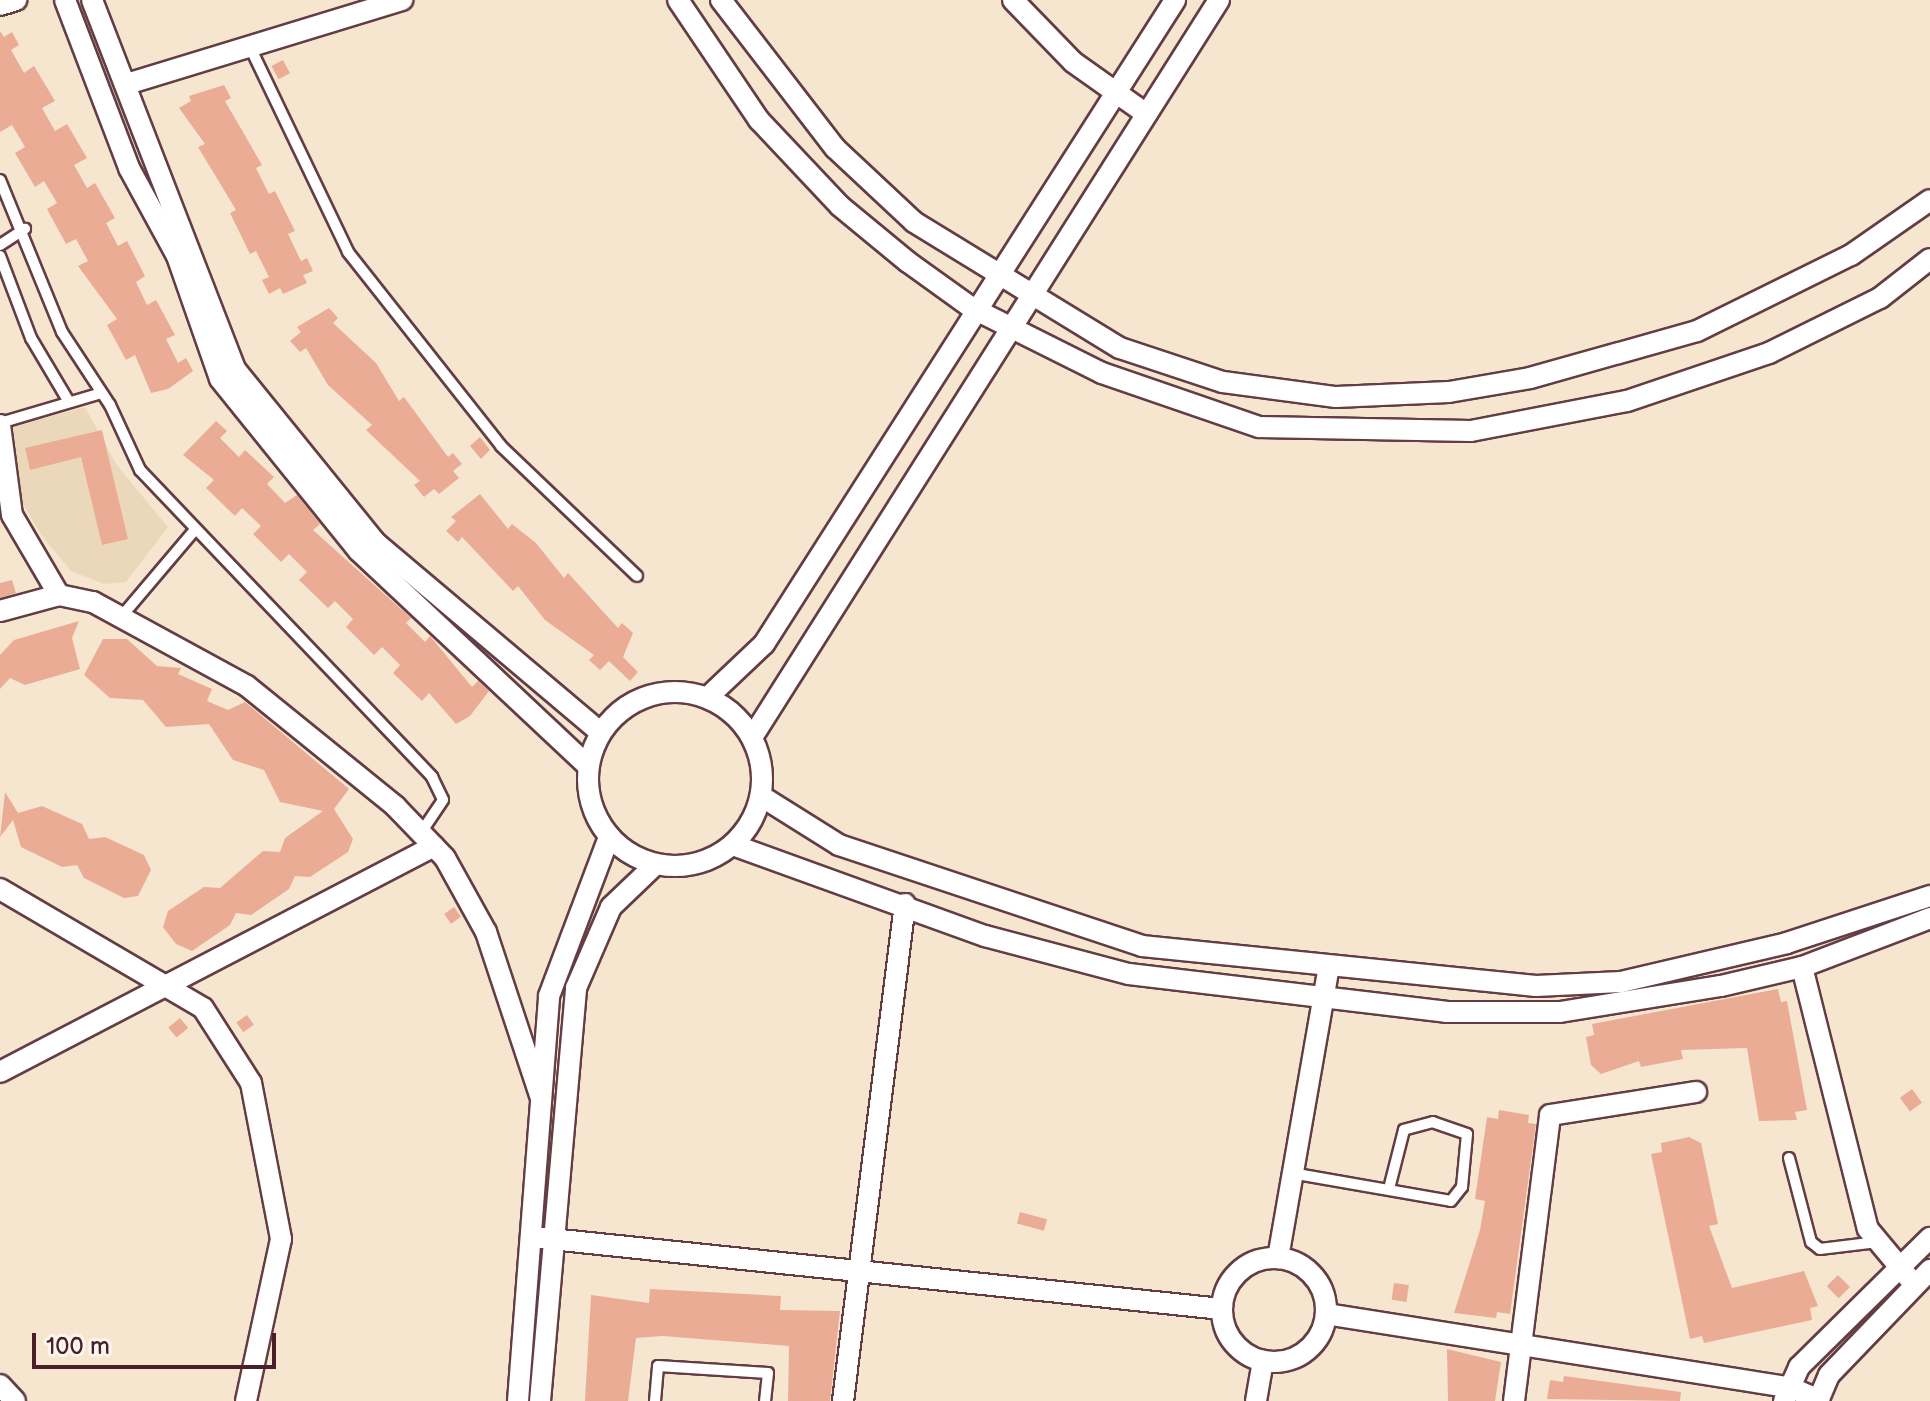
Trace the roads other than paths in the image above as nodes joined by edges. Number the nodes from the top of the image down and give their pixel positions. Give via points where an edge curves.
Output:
1 (16, 0) edge
2 (65, 0) edge
3 (92, 0) edge
4 (402, 0) edge
5 (678, 0) edge
6 (721, 0) edge
7 (1013, 0) edge
8 (1175, 0) edge
9 (1219, 0) edge
10 (0, 5) edge
11 (250, 47) junction
12 (127, 84) junction
13 (1113, 94) junction
14 (1145, 113) junction
15 (0, 180) edge
16 (1930, 200) edge
17 (25, 229) junction
18 (0, 245) edge
19 (0, 256) edge
20 (1930, 259) edge
21 (994, 276) junction
22 (1028, 298) junction
23 (972, 308) junction
24 (1011, 327) junction
25 (101, 393) junction
26 (69, 402) junction
27 (0, 424) edge
28 (194, 531) junction
29 (637, 576) dead end
30 (59, 595) junction
31 (0, 611) edge
32 (121, 617) junction
33 (708, 697) junction
34 (600, 732) junction
35 (753, 736) junction
36 (588, 766) junction
37 (761, 796) junction
38 (609, 837) junction
39 (428, 839) junction
40 (733, 845) junction
41 (655, 865) junction
42 (0, 889) edge
43 (1930, 896) edge
44 (905, 904) junction
45 (1930, 918) edge
46 (1329, 967) junction
47 (1802, 967) junction
48 (166, 987) junction
49 (1326, 999) junction
50 (0, 1072) edge
51 (1696, 1092) dead end
52 (541, 1098) junction
53 (1789, 1158) dead end
54 (1297, 1174) junction
55 (1389, 1189) junction
56 (543, 1238) junction
57 (1930, 1238) edge
58 (1878, 1242) junction
59 (1278, 1258) junction
60 (1895, 1265) junction
61 (862, 1269) junction
62 (1930, 1270) edge
63 (1913, 1283) junction
64 (1222, 1309) junction
65 (1326, 1314) junction
66 (1522, 1345) junction
67 (1263, 1361) junction
68 (0, 1385) edge
69 (1787, 1394) edge
70 (1819, 1400) edge
71 (15, 1401) edge
72 (246, 1401) edge
73 (518, 1401) edge
74 (540, 1401) edge
75 (655, 1401) edge
76 (765, 1401) edge
77 (843, 1401) edge
78 (1256, 1401) edge
79 (1514, 1401) edge

1 - 10 street
2 - 36 street via 129,168 177,256 220,379 359,551
3 - 12 street
4 - 11 street
5 - 23 street via 759,120 840,206
6 - 21 street via 835,148 914,222
7 - 13 street
8 - 13 street
9 - 14 street
11 - 12 street
11 - 29 lane via 348,252 501,446
12 - 34 street via 235,369 375,542
13 - 14 street
13 - 21 street
14 - 22 street
15 - 17 lane
16 - 22 street via 1851,255 1697,331 1530,378 1449,392 1336,397 1223,382 1120,348
17 - 18 lane
17 - 25 lane via 62,332
19 - 26 lane via 31,338
20 - 24 street via 1880,298 1769,353 1627,401 1471,431 1259,427 1102,373
21 - 22 street
21 - 23 street
22 - 24 street
23 - 24 street
23 - 33 street via 764,644
24 - 35 street
25 - 26 lane
25 - 28 lane via 140,470
26 - 27 lane
27 - 30 street via 12,515
28 - 32 lane
28 - 39 lane via 432,777 443,800
30 - 31 street
30 - 32 street
32 - 39 street via 247,686
33 - 34 street via 648,695
33 - 35 street
34 - 36 street
35 - 37 street
36 - 38 street via 588,791
37 - 40 street
37 - 46 street via 839,845 1142,946
38 - 41 street
38 - 52 street via 558,957
39 - 48 street
39 - 52 street via 486,932
40 - 41 street via 696,863
40 - 44 street
41 - 56 street via 611,907 585,957
42 - 48 street
43 - 46 street via 1787,943 1621,982 1536,986
44 - 49 street via 985,936 1129,974
44 - 61 street
45 - 47 street
46 - 49 street
47 - 49 street via 1560,1012 1446,1012
47 - 58 street via 1843,1148
48 - 50 street
48 - 72 street via 203,1008 251,1083 281,1239
49 - 54 street
51 - 66 street via 1550,1115
52 - 56 street
53 - 58 lane via 1811,1242 1820,1249
54 - 55 lane
54 - 59 street
55 - 55 lane via 1404,1130 1433,1122 1467,1134 1462,1187 1451,1201
56 - 61 street
56 - 73 street
56 - 74 street
57 - 60 street
58 - 60 street
59 - 64 street via 1240,1271
59 - 65 street via 1312,1273
60 - 63 street
60 - 69 street
61 - 64 street
61 - 77 street
62 - 63 street
63 - 70 street via 1829,1375
64 - 67 street via 1232,1342
65 - 66 street
65 - 67 street via 1308,1351
66 - 69 street
66 - 79 street
67 - 78 street
68 - 71 street
69 - 70 street
75 - 76 lane via 658,1366 768,1373

